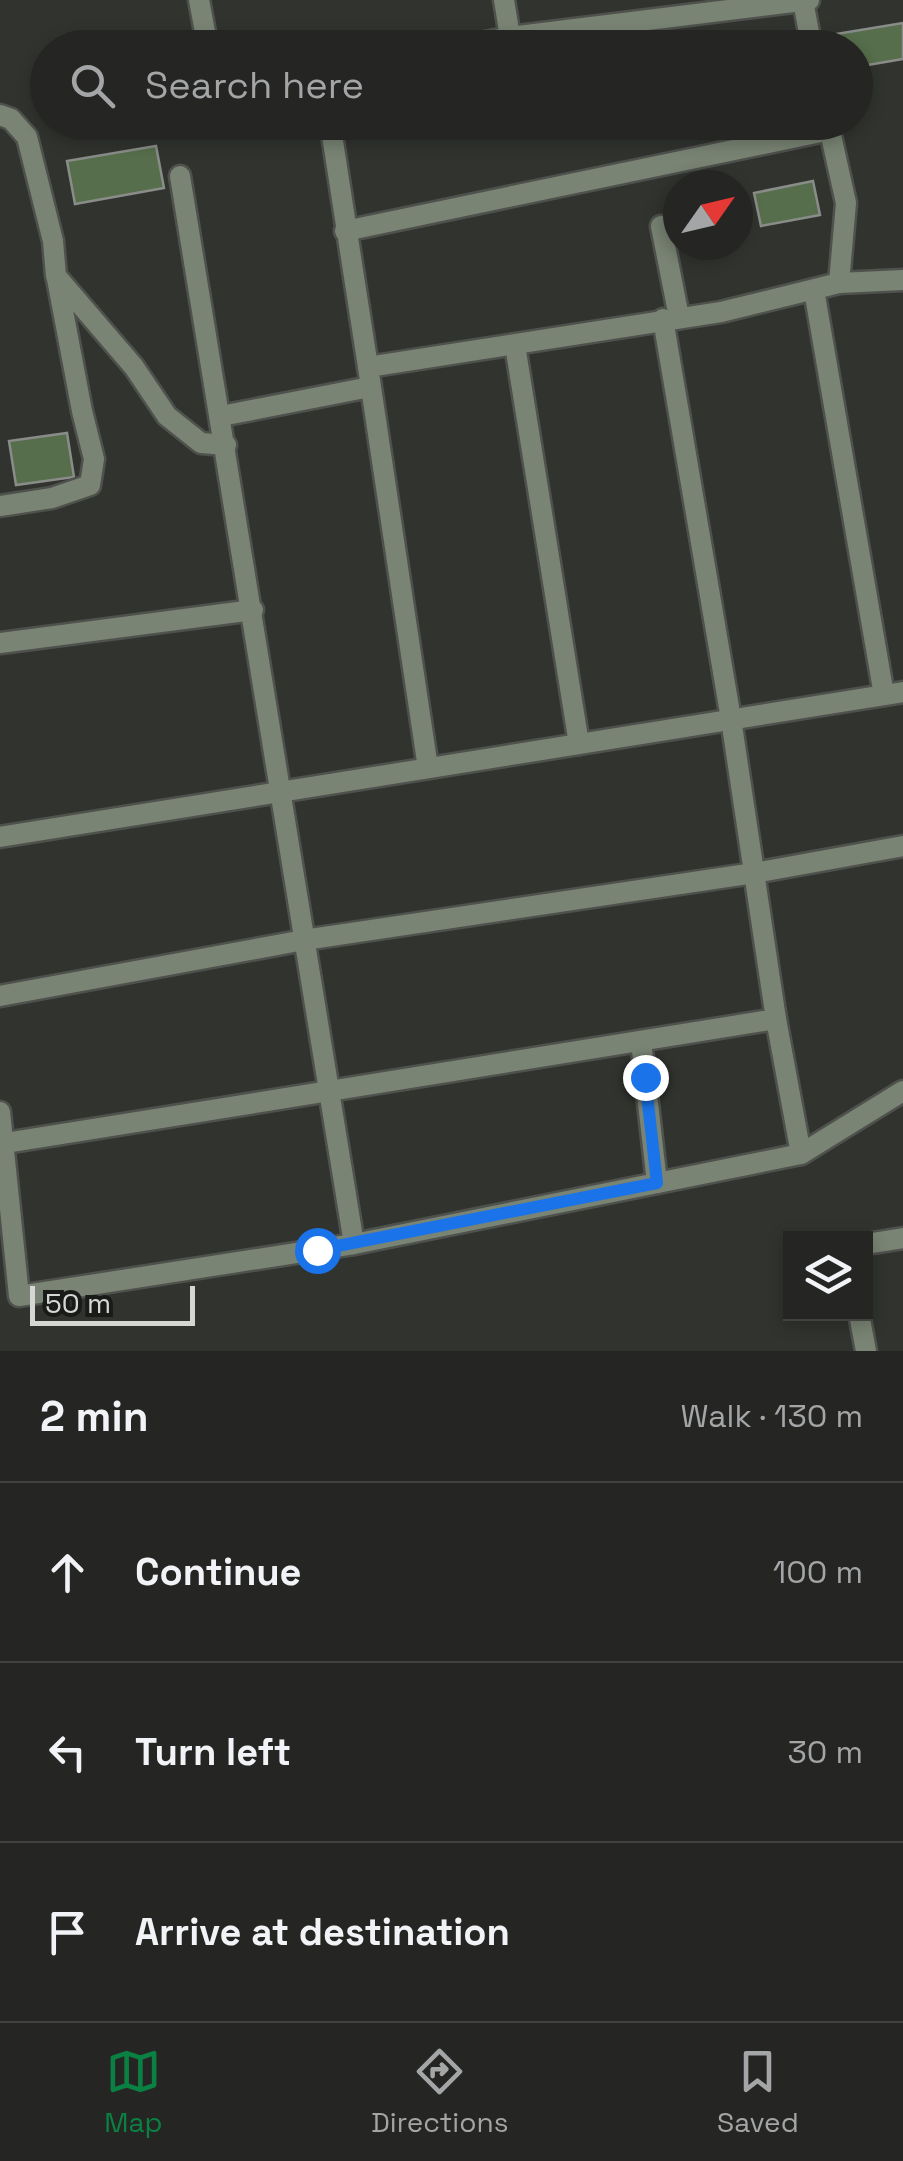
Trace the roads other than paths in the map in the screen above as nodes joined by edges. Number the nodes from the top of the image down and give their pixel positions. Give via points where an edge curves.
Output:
1 (199, 0) edge
2 (504, 0) edge
3 (806, 0) edge
4 (205, 30) edge
5 (509, 30) edge
6 (566, 30) edge
7 (810, 30) edge
8 (0, 115) edge
9 (332, 140) edge
10 (764, 140) edge
11 (832, 140) edge
12 (180, 176) dead end
13 (661, 226) dead end
14 (345, 231) junction
15 (56, 276) junction
16 (903, 280) edge
17 (840, 283) junction
18 (814, 290) junction
19 (671, 318) junction
20 (515, 345) junction
21 (369, 377) junction
22 (221, 416) junction
23 (226, 445) junction
24 (0, 506) edge
25 (252, 610) junction
26 (0, 643) edge
27 (894, 693) edge
28 (731, 719) junction
29 (579, 744) junction
30 (428, 768) junction
31 (280, 792) junction
32 (0, 837) edge
33 (903, 846) edge
34 (754, 873) junction
35 (304, 940) junction
36 (0, 996) edge
37 (776, 1019) junction
38 (641, 1042) junction
39 (903, 1090) edge
40 (328, 1092) junction
41 (0, 1112) edge
42 (2, 1143) edge
43 (801, 1154) junction
44 (657, 1183) junction
45 (903, 1238) edge
46 (873, 1243) edge
47 (354, 1244) junction
48 (860, 1321) edge
49 (866, 1351) edge

1 - 4 street
2 - 5 street
3 - 6 street
3 - 7 street
8 - 15 street via 27,137
9 - 14 street
10 - 14 street
11 - 17 street via 846,202
12 - 22 street
13 - 19 street
14 - 21 street
15 - 23 street via 134,366 167,416 201,443
15 - 24 street via 94,459 90,485
16 - 17 street
17 - 18 street
18 - 19 street
18 - 27 street
19 - 20 street
19 - 28 street
20 - 21 street
20 - 29 street
21 - 22 street
21 - 30 street
22 - 23 street
23 - 25 street
25 - 26 street
25 - 31 street
27 - 28 street
28 - 29 street
28 - 34 street
29 - 30 street
30 - 31 street
31 - 32 street
31 - 35 street
33 - 34 street
34 - 35 street
34 - 37 street
35 - 36 street
35 - 40 street
37 - 38 street
37 - 43 street
38 - 40 street
38 - 44 street
39 - 43 street
40 - 42 street
40 - 47 street
41 - 42 street
42 - 47 street via 19,1296
43 - 44 street
44 - 47 street
45 - 46 street
48 - 49 street

